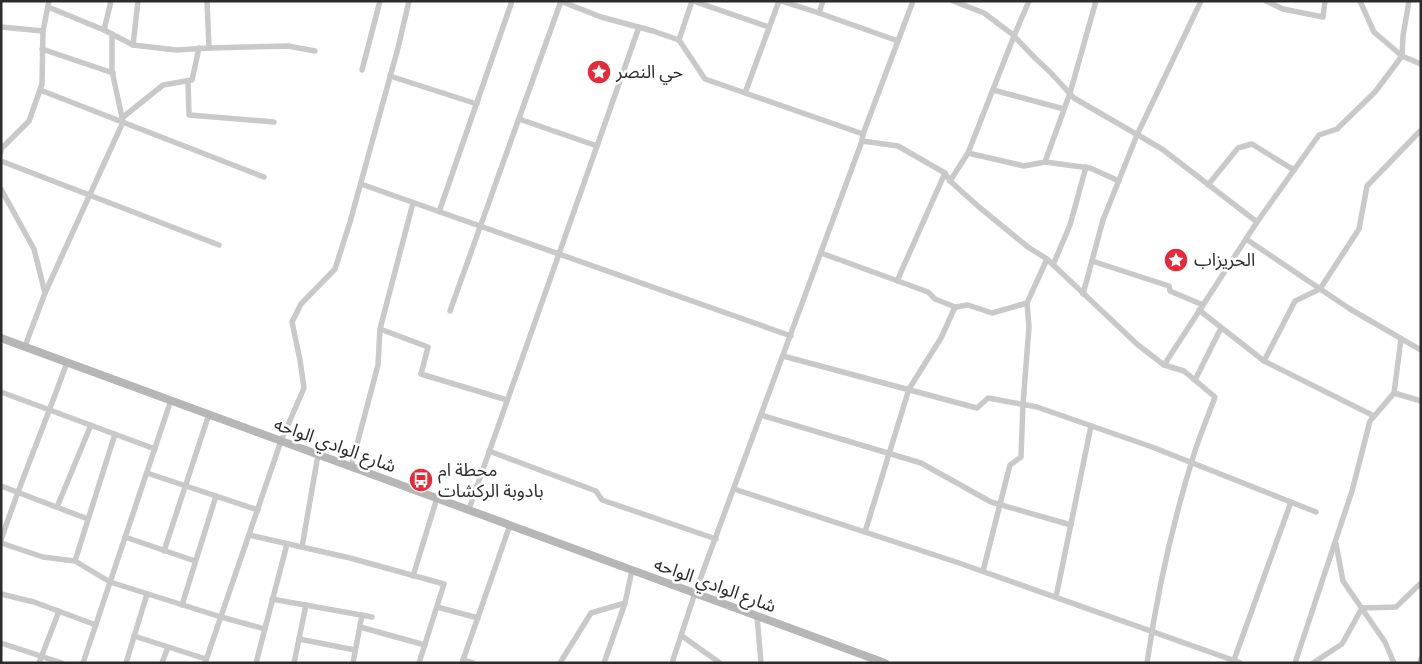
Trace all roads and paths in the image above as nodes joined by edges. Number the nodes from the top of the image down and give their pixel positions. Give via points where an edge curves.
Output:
1 (111, 1) edge
2 (138, 1) edge
3 (207, 1) edge
4 (380, 1) edge
5 (409, 1) edge
6 (512, 1) edge
7 (561, 1) edge
8 (692, 1) edge
9 (780, 1) edge
10 (823, 1) edge
11 (906, 1) edge
12 (952, 1) edge
13 (1029, 1) edge
14 (1096, 1) edge
15 (1201, 1) edge
16 (1266, 1) edge
17 (1325, 1) edge
18 (1360, 1) edge
19 (1409, 1) edge
20 (912, 2) edge
21 (47, 3) edge
22 (819, 13) junction
23 (1, 27) edge
24 (639, 27) junction
25 (769, 28) junction
26 (104, 30) junction
27 (43, 31) junction
28 (112, 34) junction
29 (1014, 36) junction
30 (678, 40) junction
31 (898, 41) junction
32 (133, 45) junction
33 (199, 48) junction
34 (209, 48) junction
35 (42, 49) junction
36 (315, 51) dead end
37 (1402, 56) junction
38 (1421, 64) edge
39 (362, 70) dead end
40 (112, 73) junction
41 (390, 76) junction
42 (188, 81) junction
43 (40, 90) junction
44 (993, 90) junction
45 (745, 93) junction
46 (1070, 93) junction
47 (477, 104) junction
48 (1064, 109) junction
49 (519, 119) junction
50 (122, 120) junction
51 (274, 122) dead end
52 (1421, 130) edge
53 (862, 134) junction
54 (1138, 135) junction
55 (862, 141) junction
56 (597, 146) junction
57 (1, 152) edge
58 (968, 153) junction
59 (1, 161) edge
60 (1046, 162) junction
61 (1086, 167) junction
62 (1294, 170) junction
63 (946, 173) junction
64 (264, 177) dead end
65 (950, 181) junction
66 (1119, 181) junction
67 (360, 184) junction
68 (1208, 185) junction
69 (1, 190) edge
70 (90, 195) junction
71 (414, 203) junction
72 (439, 212) junction
73 (1257, 222) junction
74 (480, 227) junction
75 (1246, 239) junction
76 (219, 245) dead end
77 (821, 253) junction
78 (558, 254) junction
79 (1047, 259) junction
80 (1092, 261) junction
81 (1053, 265) junction
82 (896, 281) junction
83 (1320, 289) junction
84 (45, 293) junction
85 (1083, 294) junction
86 (1027, 303) junction
87 (954, 307) junction
88 (1201, 308) junction
89 (450, 311) dead end
90 (1221, 328) junction
91 (380, 329) junction
92 (791, 336) junction
93 (1, 338) edge
94 (1401, 338) junction
95 (25, 346) junction
96 (1421, 350) edge
97 (783, 356) junction
98 (1264, 361) junction
99 (67, 362) junction
100 (1164, 365) junction
101 (1195, 380) junction
102 (909, 390) junction
103 (1, 392) edge
104 (1394, 393) junction
105 (171, 400) junction
106 (507, 400) junction
107 (1421, 401) edge
108 (1023, 404) junction
109 (50, 410) junction
110 (209, 414) junction
111 (762, 415) junction
112 (1374, 416) junction
113 (91, 425) junction
114 (1091, 426) junction
115 (115, 434) junction
116 (281, 441) junction
117 (155, 449) junction
118 (489, 451) junction
119 (889, 454) junction
120 (318, 455) junction
121 (1191, 463) junction
122 (351, 467) junction
123 (147, 473) junction
124 (1, 486) edge
125 (186, 486) junction
126 (734, 490) junction
127 (17, 492) junction
128 (216, 496) junction
129 (437, 498) junction
130 (1291, 502) junction
131 (1000, 505) junction
132 (57, 507) junction
133 (469, 509) junction
134 (258, 510) junction
135 (1316, 512) dead end
136 (88, 519) junction
137 (1070, 524) junction
138 (510, 525) junction
139 (865, 532) junction
140 (249, 535) junction
141 (125, 537) junction
142 (716, 539) junction
143 (1, 542) edge
144 (1336, 542) junction
145 (287, 544) junction
146 (302, 547) junction
147 (164, 551) junction
148 (75, 561) junction
149 (195, 562) junction
150 (632, 570) junction
151 (983, 571) junction
152 (413, 576) junction
153 (110, 582) junction
154 (1421, 583) edge
155 (695, 593) junction
156 (1, 594) edge
157 (147, 594) junction
158 (1056, 597) junction
159 (272, 599) junction
160 (624, 603) junction
161 (182, 605) junction
162 (306, 605) junction
163 (437, 607) junction
164 (1362, 608) junction
165 (59, 611) junction
166 (362, 615) junction
167 (756, 616) junction
168 (221, 617) junction
169 (372, 618) dead end
170 (478, 618) junction
171 (96, 625) junction
172 (360, 627) junction
173 (265, 629) junction
174 (1152, 631) junction
175 (134, 636) junction
176 (682, 636) junction
177 (299, 639) junction
178 (1, 643) edge
179 (424, 645) junction
180 (168, 647) junction
181 (355, 650) junction
182 (42, 656) junction
183 (1421, 659) edge
184 (1234, 660) junction
185 (206, 661) edge
186 (462, 661) edge
187 (84, 662) edge
188 (39, 663) edge
189 (62, 663) edge
190 (126, 663) edge
191 (162, 663) edge
192 (256, 663) edge
193 (294, 663) edge
194 (353, 663) edge
195 (419, 663) edge
196 (473, 663) edge
197 (560, 663) edge
198 (604, 663) edge
199 (672, 663) edge
200 (720, 663) edge
201 (761, 663) edge
202 (884, 663) edge
203 (1147, 663) edge
204 (1241, 663) edge
205 (1295, 663) edge
206 (1312, 663) edge
207 (1394, 663) edge
208 (1420, 663) edge

1 - 26 street
2 - 32 street
3 - 34 street
4 - 39 street
5 - 41 street
6 - 47 street
7 - 24 street via 601,17
7 - 49 street
8 - 25 street
8 - 30 street
9 - 22 street
9 - 25 street
10 - 22 street
11 - 20 street
12 - 29 street via 984,13
13 - 29 street
14 - 46 street
15 - 54 street
16 - 17 street via 1283,9 1322,17
18 - 37 street via 1374,32
19 - 37 street
20 - 31 street
21 - 26 street
21 - 27 street
22 - 31 street
23 - 27 street
24 - 30 street
24 - 56 street
25 - 45 street
26 - 28 street
27 - 35 street
28 - 32 street
28 - 40 street
29 - 44 street
29 - 46 street
30 - 45 street via 705,79
31 - 53 street
32 - 33 street via 176,50
33 - 34 street
33 - 42 street via 192,80
34 - 36 street via 288,46
35 - 40 street
35 - 43 street
37 - 38 street
37 - 62 street via 1369,98 1336,128 1319,135
40 - 50 street
41 - 47 street
41 - 67 street
42 - 50 street via 163,85
42 - 51 street via 189,116
43 - 50 street
43 - 57 street via 29,121
44 - 48 street
44 - 58 street
45 - 53 street
46 - 48 street
46 - 54 street
47 - 72 street
48 - 60 street
49 - 56 street
49 - 74 street
50 - 64 street
50 - 70 street
52 - 83 street via 1367,186 1358,229
53 - 55 street
54 - 66 street
54 - 68 street
55 - 63 street via 898,146
55 - 77 street
56 - 78 street
58 - 60 street via 1024,166
58 - 65 street
59 - 70 street
60 - 61 street
61 - 66 street
61 - 81 street via 1070,225
62 - 68 street via 1252,144 1238,148
62 - 73 street
63 - 65 street
63 - 82 street
65 - 79 street
66 - 80 street via 1103,220
67 - 71 street
67 - 116 street via 335,269 301,304 292,322 304,388
68 - 73 street
69 - 84 street via 34,249
70 - 76 street
70 - 84 street
71 - 72 street
71 - 91 street
72 - 74 street
73 - 75 street
74 - 78 street
74 - 89 street
75 - 83 street
75 - 88 street
77 - 82 street
77 - 92 street
78 - 92 street
78 - 106 street
79 - 81 street
79 - 86 street
80 - 85 street
80 - 88 street via 1169,286 1170,291
81 - 85 street
82 - 87 street via 928,292
83 - 94 street
83 - 98 street via 1295,301
84 - 95 street
85 - 100 street
86 - 87 street via 992,313 968,305
86 - 108 street via 1029,327
87 - 102 street via 941,338
88 - 90 street
88 - 100 street
90 - 98 street
90 - 101 street
91 - 106 street via 428,347 421,374
91 - 122 street via 378,365
92 - 97 street
93 - 95 main road, شارع الوادي الواحه
94 - 96 street
94 - 104 street
95 - 99 main road, شارع الوادي الواحه
97 - 102 street
97 - 111 street
98 - 112 street
99 - 105 main road, شارع الوادي الواحه
99 - 109 street
100 - 101 street via 1184,371
101 - 121 street via 1215,396
102 - 108 street via 977,408 988,398
102 - 119 street
103 - 109 street
104 - 107 street
104 - 112 street
105 - 110 main road, شارع الوادي الواحه
105 - 117 street
106 - 118 street
108 - 114 street
108 - 131 street via 1021,457 1010,465
109 - 113 street
109 - 127 street
110 - 116 main road, شارع الوادي الواحه
110 - 125 street
111 - 119 street
111 - 126 street
112 - 144 street
113 - 115 street
113 - 132 street
114 - 121 street
114 - 137 street
115 - 117 street
115 - 136 street
116 - 120 main road, شارع الوادي الواحه
116 - 134 street
117 - 123 street
118 - 133 street
118 - 142 street via 596,491 602,500
119 - 131 street via 921,463
119 - 139 street
120 - 122 main road, شارع الوادي الواحه
120 - 146 street
121 - 130 street
121 - 174 street
122 - 129 main road, شارع الوادي الواحه
123 - 125 street
123 - 141 street
124 - 127 street
125 - 128 street
125 - 147 street
126 - 139 street
126 - 142 street
127 - 132 street
127 - 143 street
128 - 134 street
128 - 149 street
129 - 133 main road, شارع الوادي الواحه
129 - 152 street
130 - 135 street
130 - 184 street
131 - 137 street
131 - 151 street
132 - 136 street
133 - 138 main road, شارع الوادي الواحه
134 - 140 street
136 - 148 street
137 - 158 street
138 - 150 main road, شارع الوادي الواحه
138 - 170 street
139 - 151 street
140 - 145 street
140 - 168 street
141 - 147 street
141 - 153 street
142 - 155 street
143 - 148 street via 43,557
144 - 164 street via 1343,581
144 - 205 street
145 - 146 street
145 - 159 street
146 - 152 street
147 - 149 street
148 - 153 street
149 - 161 street
150 - 155 main road, شارع الوادي الواحه
150 - 160 street
151 - 158 street
152 - 163 street via 444,584
153 - 157 street
153 - 171 street
154 - 164 street via 1396,607
155 - 167 main road, شارع الوادي الواحه
155 - 176 street
156 - 165 street
157 - 161 street
157 - 175 street
158 - 174 street
159 - 162 street
159 - 173 street
160 - 197 street via 591,613
160 - 198 street
161 - 168 street
162 - 166 street
162 - 177 street
163 - 170 street
163 - 179 street
164 - 206 street via 1342,644
164 - 207 street via 1385,642
165 - 171 street
165 - 182 street
166 - 169 street
166 - 172 street
167 - 201 street
167 - 202 main road, شارع الوادي الواحه
168 - 173 street
168 - 185 street
170 - 186 street
171 - 187 street
172 - 179 street
172 - 181 street
173 - 192 street
174 - 184 street
174 - 203 street
175 - 180 street
175 - 190 street
176 - 199 street
176 - 200 street
177 - 181 street
177 - 193 street
178 - 182 street
179 - 195 street
180 - 185 street
180 - 191 street
181 - 194 street
182 - 188 street
182 - 189 street
183 - 208 street
184 - 204 street
186 - 196 street

